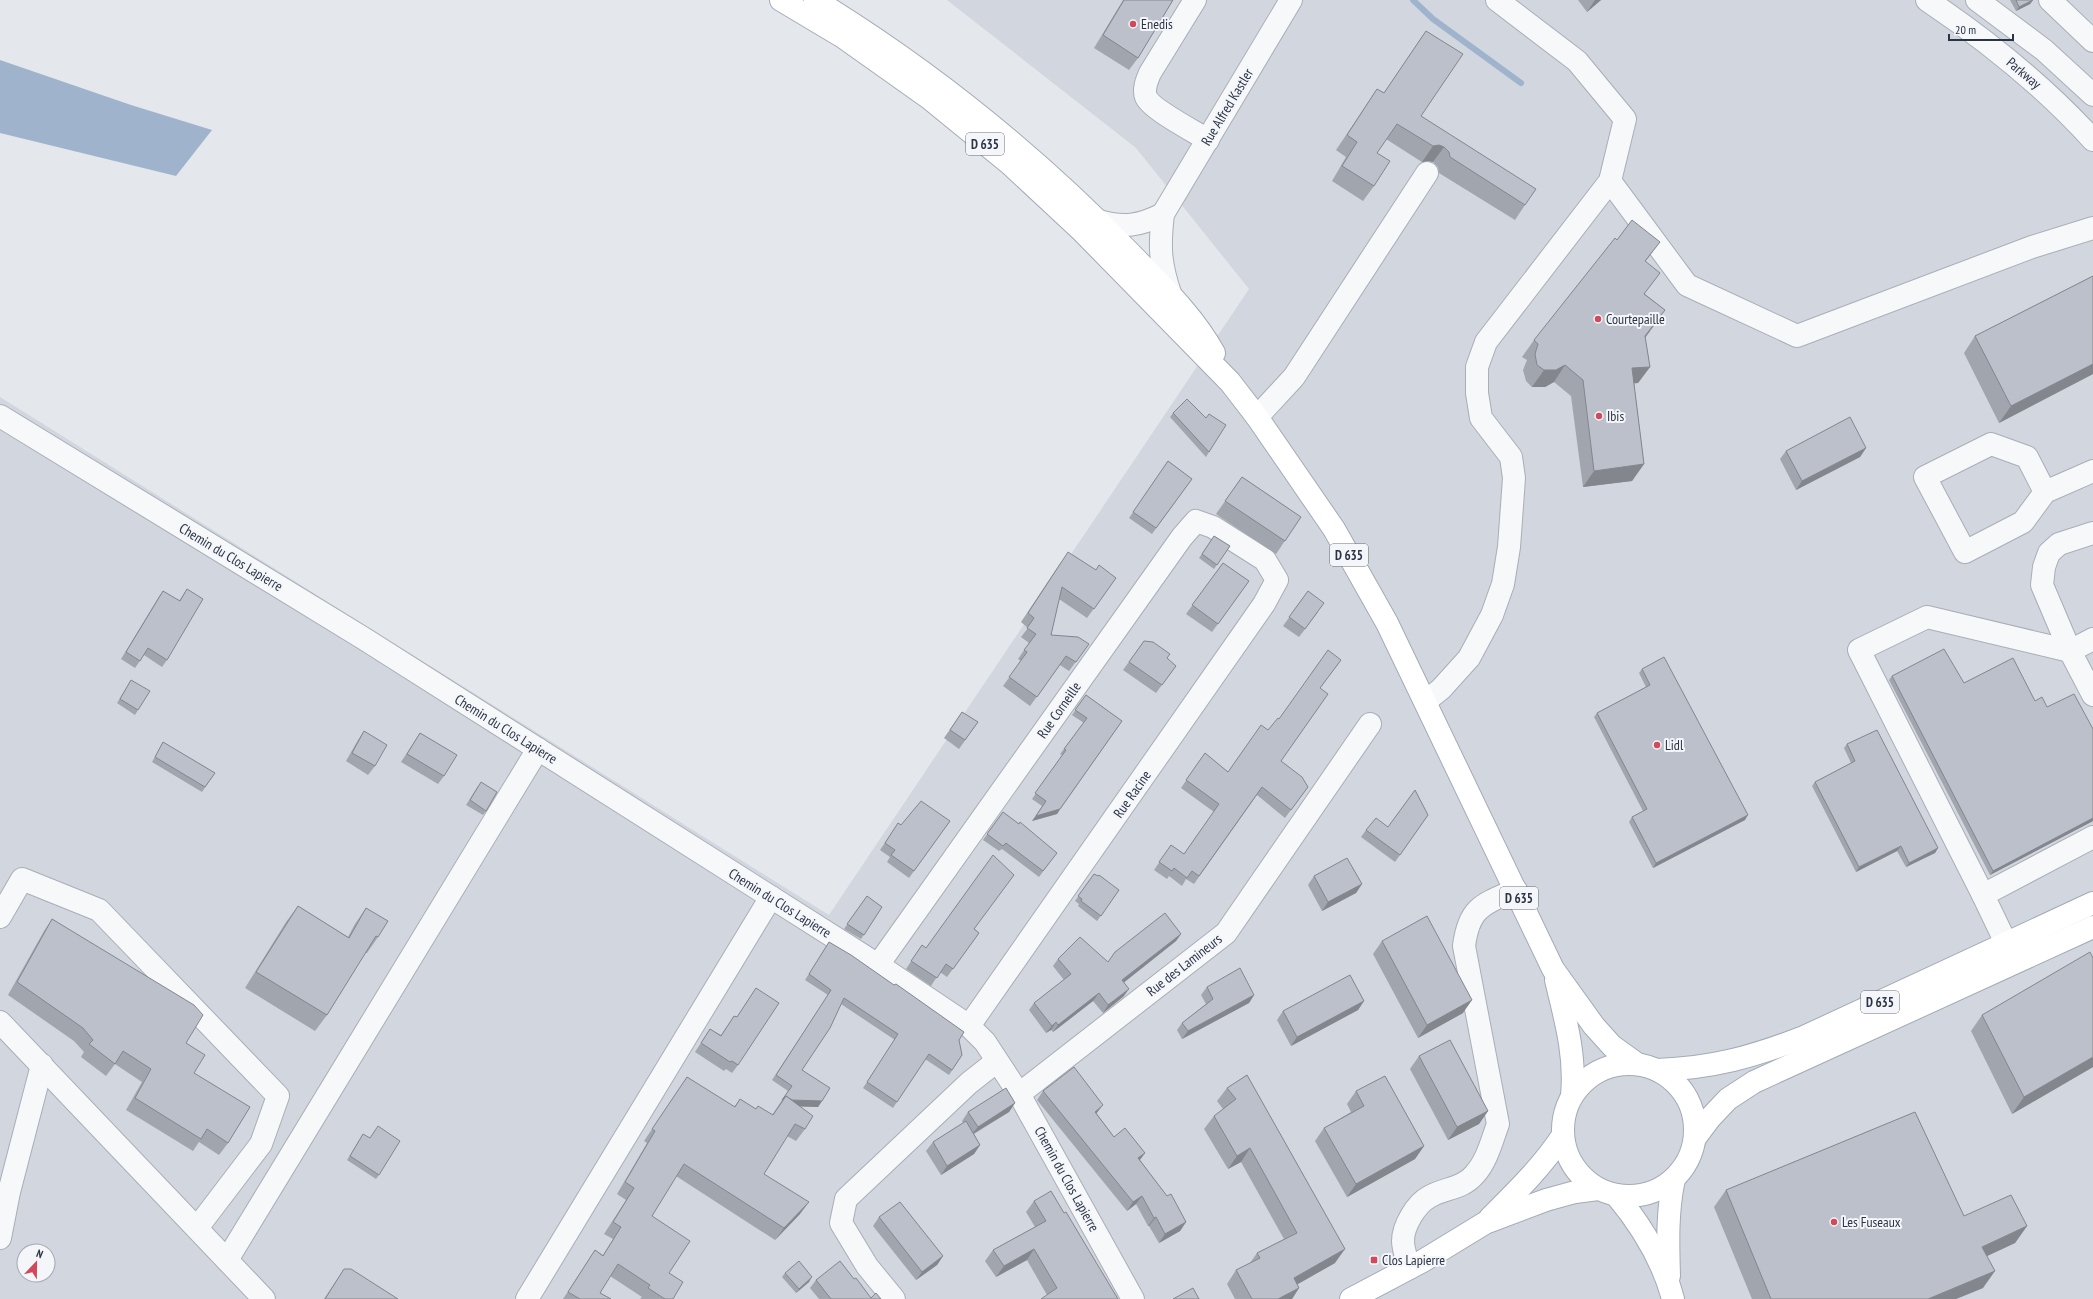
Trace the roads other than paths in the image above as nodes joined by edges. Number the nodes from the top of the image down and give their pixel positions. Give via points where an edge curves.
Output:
1 (781, 0) edge
2 (815, 0) edge
3 (1195, 0) edge
4 (1291, 0) edge
5 (1497, 0) edge
6 (1927, 0) edge
7 (1977, 0) edge
8 (2050, 0) edge
9 (2093, 41) edge
10 (2093, 95) edge
11 (1208, 140) junction
12 (2093, 140) edge
13 (1427, 173) dead end
14 (1610, 181) junction
15 (1163, 214) junction
16 (1099, 221) junction
17 (2093, 228) edge
18 (1171, 296) junction
19 (1230, 382) junction
20 (0, 416) edge
21 (1257, 417) junction
22 (2093, 471) edge
23 (2045, 492) junction
24 (2093, 533) edge
25 (1265, 560) joint
26 (2093, 639) edge
27 (2070, 651) junction
28 (2093, 695) edge
29 (1426, 702) junction
30 (1370, 724) dead end
31 (538, 749) junction
32 (2093, 837) edge
33 (1516, 890) junction
34 (1983, 895) junction
35 (771, 897) junction
36 (2093, 903) edge
37 (0, 917) edge
38 (2092, 929) edge
39 (2006, 943) junction
40 (878, 965) junction
41 (1553, 969) junction
42 (0, 1022) edge
43 (969, 1026) junction
44 (997, 1061) junction
45 (42, 1065) junction
46 (1647, 1067) junction
47 (1019, 1094) junction
48 (1572, 1095) junction
49 (1563, 1135) junction
50 (1695, 1138) junction
51 (1674, 1179) junction
52 (1607, 1192) junction
53 (1485, 1223) junction
54 (197, 1228) junction
55 (0, 1238) edge
56 (227, 1260) junction
57 (1409, 1268) junction
58 (1671, 1292) edge
59 (264, 1299) edge
60 (527, 1299) edge
61 (894, 1299) edge
62 (1133, 1299) edge
63 (1351, 1299) edge

1 - 19 main road, D 635 via 843,37 929,98 1010,164 1082,231
2 - 16 main road, D 635 via 940,83 1021,150
3 - 11 street via 1150,73 1145,86 1146,97 1153,106
4 - 11 street, Rue Alfred Kastler
5 - 14 street via 1577,61 1625,119
6 - 12 street, Parkway via 2026,74 2052,96
7 - 10 street via 2044,50
8 - 9 street
11 - 15 street, Rue Alfred Kastler
13 - 21 street via 1294,376
14 - 17 street via 1687,285 1797,336 2032,247
14 - 29 street via 1486,342 1477,367 1477,393 1482,418 1511,457 1514,478 1509,547 1503,584 1492,615 1469,658
15 - 16 street via 1146,223 1129,226
15 - 18 street, Rue Alfred Kastler via 1159,245 1162,270
16 - 18 main road, D 635
18 - 19 main road, D 635 via 1204,335
19 - 21 main road, D 635
20 - 31 street, Chemin du Clos Lapierre via 363,638
21 - 29 main road, D 635 via 1334,529 1387,623
22 - 23 street
23 - 23 street via 2027,457 1991,444 1925,478 1965,552 2024,522
24 - 27 street via 2059,544 2050,553 2044,567 2042,584
25 - 40 street, Rue Corneille via 1213,527 1196,521 1177,543
25 - 43 street, Rue Racine via 1277,580 1264,604
26 - 27 street
27 - 28 street
27 - 34 street via 1927,617 1859,650
29 - 33 main road, D 635
30 - 47 street, Rue des Lamineurs via 1226,933
31 - 35 street, Chemin du Clos Lapierre
31 - 56 street
32 - 34 street
33 - 41 main road, D 635
33 - 57 street via 1485,903 1474,914 1466,927 1464,946 1498,1124 1475,1174 1457,1187 1428,1197 1415,1211 1407,1225 1403,1241
34 - 39 street
35 - 40 street, Chemin du Clos Lapierre
35 - 60 street
36 - 39 main road, D 635
37 - 54 street via 22,879 99,910 278,1096 260,1144
38 - 50 main road, D 635 via 1754,1082 1728,1099
39 - 46 main road, D 635 via 1804,1037 1758,1055 1710,1066
40 - 43 street, Chemin du Clos Lapierre
41 - 46 main road, D 635 via 1594,1026 1612,1046
41 - 48 main road, D 635 via 1570,1037 1574,1072
42 - 45 street
43 - 44 street, Chemin du Clos Lapierre via 985,1042
44 - 47 street, Chemin du Clos Lapierre
44 - 61 street via 970,1083 846,1200 841,1223 867,1266
45 - 54 street
45 - 55 street via 9,1192
46 - 48 main road via 1622,1064 1607,1067 1581,1083
46 - 50 main road via 1669,1077 1687,1097 1693,1110
47 - 62 street, Chemin du Clos Lapierre
48 - 49 main road via 1563,1121
49 - 52 main road via 1566,1152 1573,1166 1584,1179
49 - 53 main road via 1532,1176
50 - 51 main road via 1692,1153
51 - 52 main road via 1647,1194 1632,1196
51 - 58 main road via 1668,1232
52 - 53 main road via 1575,1192
52 - 58 main road via 1632,1214 1646,1237
53 - 57 main road
54 - 56 street
56 - 59 street
57 - 63 main road

